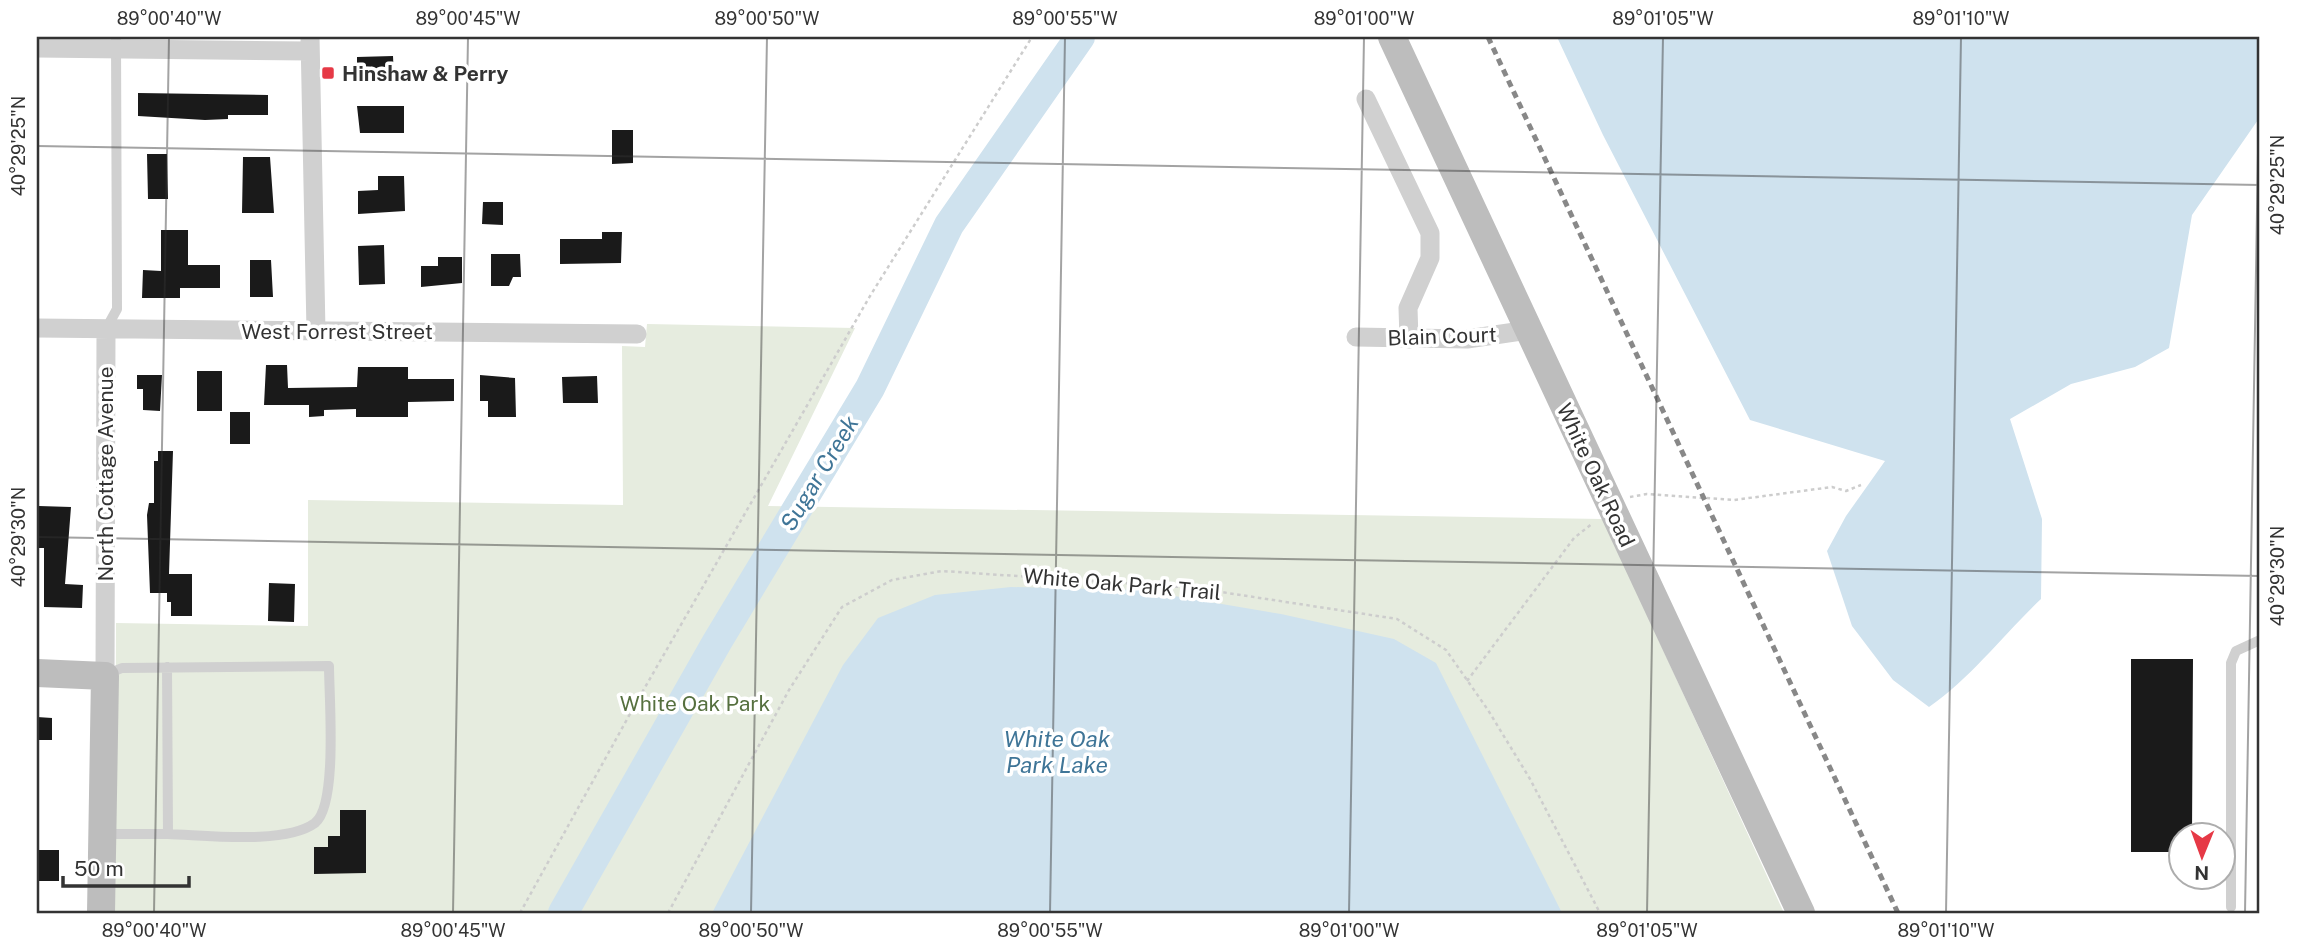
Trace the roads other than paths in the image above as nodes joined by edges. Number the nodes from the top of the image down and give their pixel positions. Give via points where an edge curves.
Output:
1 (1392, 37) edge
2 (117, 43) edge
3 (310, 44) edge
4 (37, 48) edge
5 (1366, 99) dead end
6 (37, 328) edge
7 (106, 329) junction
8 (1528, 330) junction
9 (316, 331) junction
10 (637, 334) dead end
11 (1356, 337) dead end
12 (1409, 339) junction
13 (2260, 640) edge
14 (167, 667) junction
15 (37, 673) edge
16 (105, 676) junction
17 (105, 834) junction
18 (168, 834) junction
19 (2231, 906) dead end
20 (101, 913) edge
21 (1801, 913) edge

1 - 8 street, White Oak Road
2 - 3 street
2 - 4 street
2 - 7 lane, North Cottage Avenue via 117,309
3 - 9 street
5 - 12 street via 1430,233 1430,258 1408,308
6 - 7 street, West Forrest Street
7 - 9 street, West Forrest Street
7 - 16 street, North Cottage Avenue
8 - 12 street, Blain Court via 1467,339
8 - 21 street, White Oak Road
9 - 10 street, West Forrest Street
11 - 12 street, Blain Court
13 - 19 lane via 2236,651 2231,663
14 - 16 lane via 122,668
14 - 18 lane
14 - 18 lane via 329,666 330,762 328,802 316,822 284,835
15 - 16 street
16 - 17 street, North Cottage Avenue
17 - 18 lane
17 - 20 street, North Cottage Avenue

